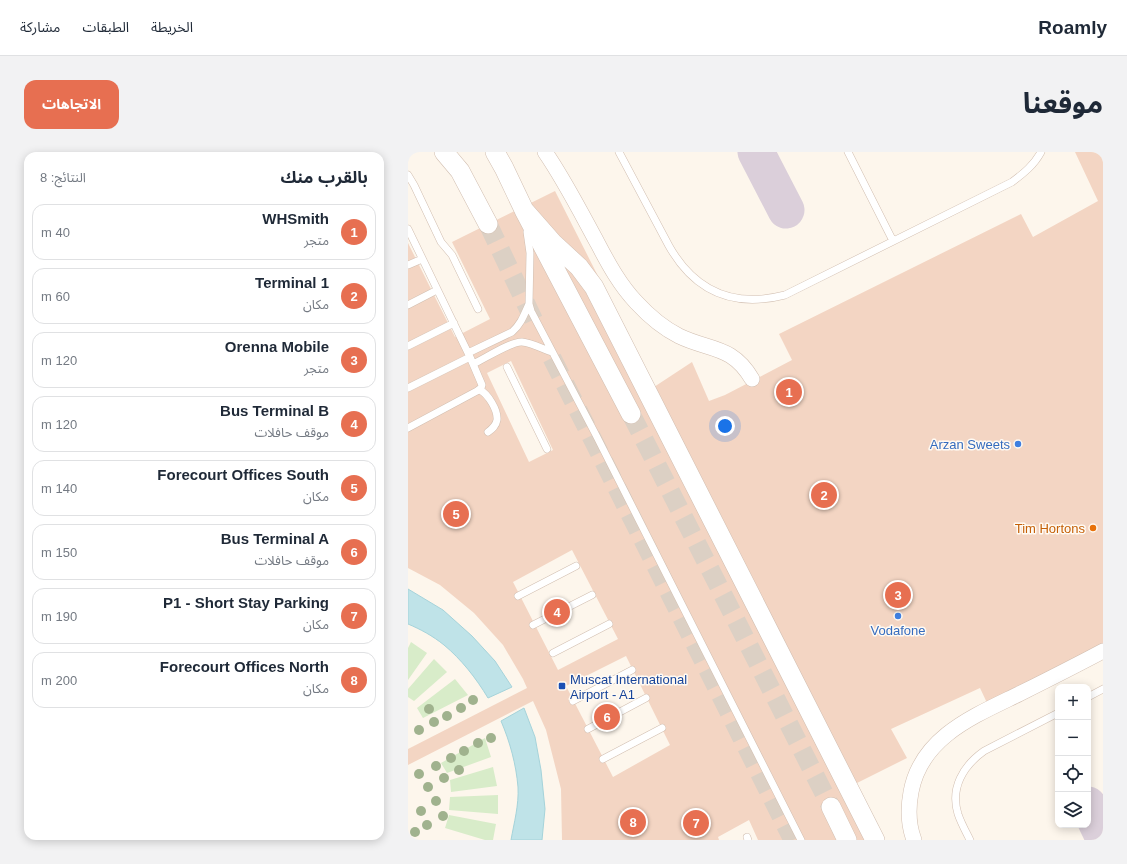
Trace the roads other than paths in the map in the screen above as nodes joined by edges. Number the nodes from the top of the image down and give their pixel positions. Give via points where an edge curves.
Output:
1 (444, 152) edge
2 (495, 152) edge
3 (545, 152) edge
4 (619, 152) edge
5 (848, 152) edge
6 (1041, 152) edge
7 (408, 175) edge
8 (524, 210) junction
9 (488, 224) tunnel mouth
10 (408, 229) edge
11 (892, 241) junction
12 (422, 259) junction
13 (408, 266) edge
14 (438, 290) junction
15 (529, 304) junction
16 (408, 305) edge
17 (478, 309) dead end
18 (454, 323) junction
19 (408, 346) edge
20 (552, 352) junction
21 (471, 358) junction
22 (507, 367) dead end
23 (752, 379) dead end
24 (408, 388) edge
25 (480, 390) junction
26 (630, 414) tunnel mouth
27 (408, 428) edge
28 (488, 432) dead end
29 (547, 449) dead end
30 (576, 566) dead end
31 (592, 595) dead end
32 (518, 596) dead end
33 (609, 624) dead end
34 (533, 625) dead end
35 (554, 652) dead end
36 (1103, 652) edge
37 (632, 670) dead end
38 (1102, 691) edge
39 (1091, 696) edge
40 (646, 698) dead end
41 (573, 701) dead end
42 (1055, 715) edge
43 (662, 728) dead end
44 (588, 729) dead end
45 (603, 759) dead end
46 (831, 807) tunnel mouth
47 (801, 840) edge
48 (847, 840) edge
49 (875, 840) edge
50 (914, 840) edge
51 (970, 840) edge

1 - 9 street via 460,171
2 - 8 street
3 - 23 street via 566,184 614,273 635,302 662,326 737,360
4 - 11 lane via 676,259 698,281 725,295 755,300 785,295
5 - 11 lane
6 - 11 lane via 1026,172 1012,182
7 - 17 lane
8 - 15 lane via 530,246
8 - 26 street
8 - 49 street via 553,243 579,267 594,287
10 - 12 lane
12 - 13 lane
12 - 14 lane
14 - 16 lane
14 - 18 lane
15 - 20 lane
15 - 21 lane via 512,332
18 - 19 lane
18 - 21 lane
20 - 21 lane via 516,343
20 - 47 lane
21 - 24 lane
21 - 25 lane via 481,382
22 - 29 lane
25 - 27 lane
25 - 28 lane via 489,398 497,420
30 - 32 lane
31 - 34 lane
33 - 35 lane
36 - 50 street via 981,712 948,732 926,756 912,786 909,818
37 - 41 lane
38 - 39 lane
40 - 44 lane
42 - 51 lane via 984,751 966,768 960,778 956,802 958,814
43 - 45 lane
46 - 48 street

